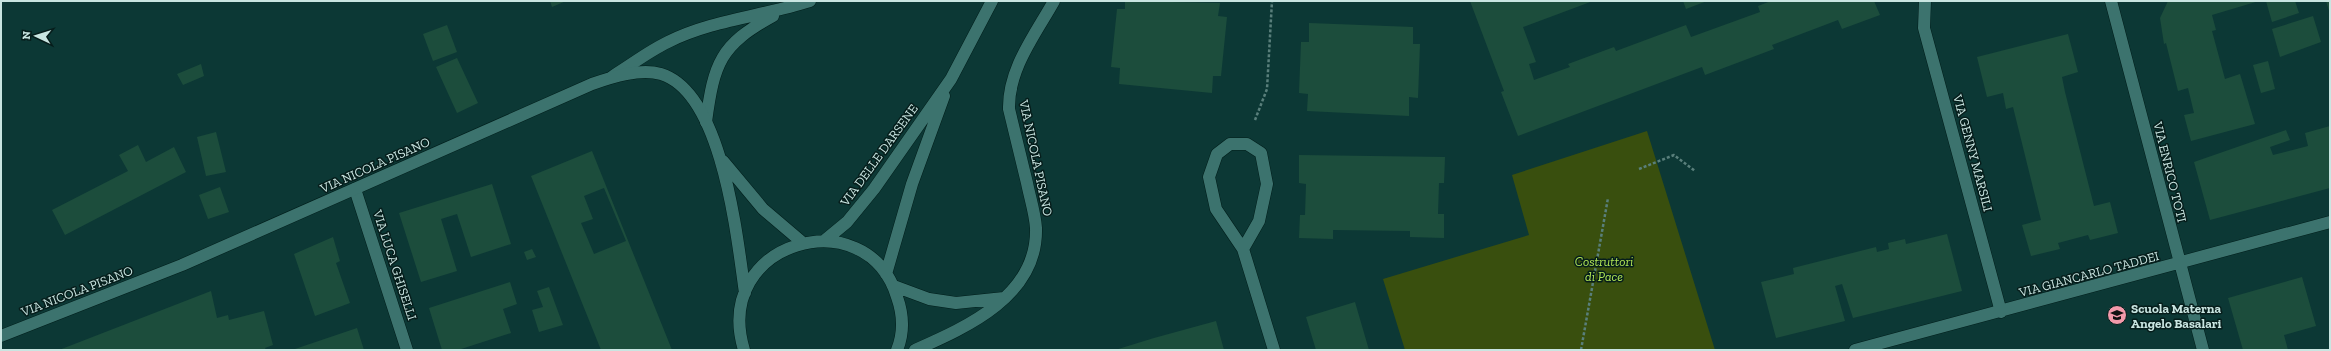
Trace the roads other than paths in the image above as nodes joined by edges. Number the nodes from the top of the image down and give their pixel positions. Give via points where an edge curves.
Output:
1 (810, 1) edge
2 (992, 1) edge
3 (1054, 1) edge
4 (1925, 1) edge
5 (2112, 1) edge
6 (786, 9) junction
7 (611, 77) junction
8 (951, 79) junction
9 (706, 122) junction
10 (722, 160) junction
11 (355, 189) junction
12 (2330, 222) edge
13 (824, 241) junction
14 (803, 243) junction
15 (1243, 249) junction
16 (2179, 264) junction
17 (886, 274) junction
18 (894, 286) junction
19 (745, 293) junction
20 (1004, 298) junction
21 (2001, 312) junction
22 (1, 336) edge
23 (407, 350) edge
24 (744, 350) edge
25 (897, 350) edge
26 (915, 350) edge
27 (1274, 350) edge
28 (1855, 350) edge
29 (2203, 350) edge

1 - 6 street
2 - 8 street, VIA DELLE DARSENE
3 - 20 street, VIA NICOLA PISANO via 1018,64 1008,97 1036,228 1033,252 1027,269 1019,284
4 - 21 street, VIA GENNY MARSILI via 1924,28
5 - 16 street, VIA ENRICO TOTI
6 - 7 street via 697,30 667,42
6 - 9 street via 748,30 730,47 716,72
7 - 9 street, VIA NICOLA PISANO via 648,73 662,75 675,81 688,93
7 - 11 street, VIA NICOLA PISANO
8 - 13 street, VIA DELLE DARSENE via 862,206
8 - 17 street, VIA DELLE DARSENE via 912,184
9 - 10 street, VIA NICOLA PISANO
10 - 14 street, VIA NICOLA PISANO via 763,209
10 - 19 street, VIA NICOLA PISANO
11 - 22 street, VIA NICOLA PISANO via 182,265
11 - 23 street, VIA LUCA GHISELLI
12 - 16 street, VIA GIANCARLO TADDEI
13 - 14 street, VIA NICOLA PISANO
13 - 17 street, VIA NICOLA PISANO via 859,250
14 - 19 street, VIA NICOLA PISANO via 784,250 767,261 754,275
15 - 15 street via 1259,221 1267,184 1262,152 1247,144 1230,144 1217,154 1209,177 1216,209
15 - 27 street
16 - 21 street, VIA GIANCARLO TADDEI
16 - 29 street, VIA ENRICO TOTI
17 - 18 street, VIA NICOLA PISANO
18 - 20 street via 929,299 956,303
18 - 25 street, VIA NICOLA PISANO via 902,324
19 - 24 street, VIA NICOLA PISANO via 739,325
20 - 26 street, VIA NICOLA PISANO via 969,325
21 - 28 street, VIA GIANCARLO TADDEI

